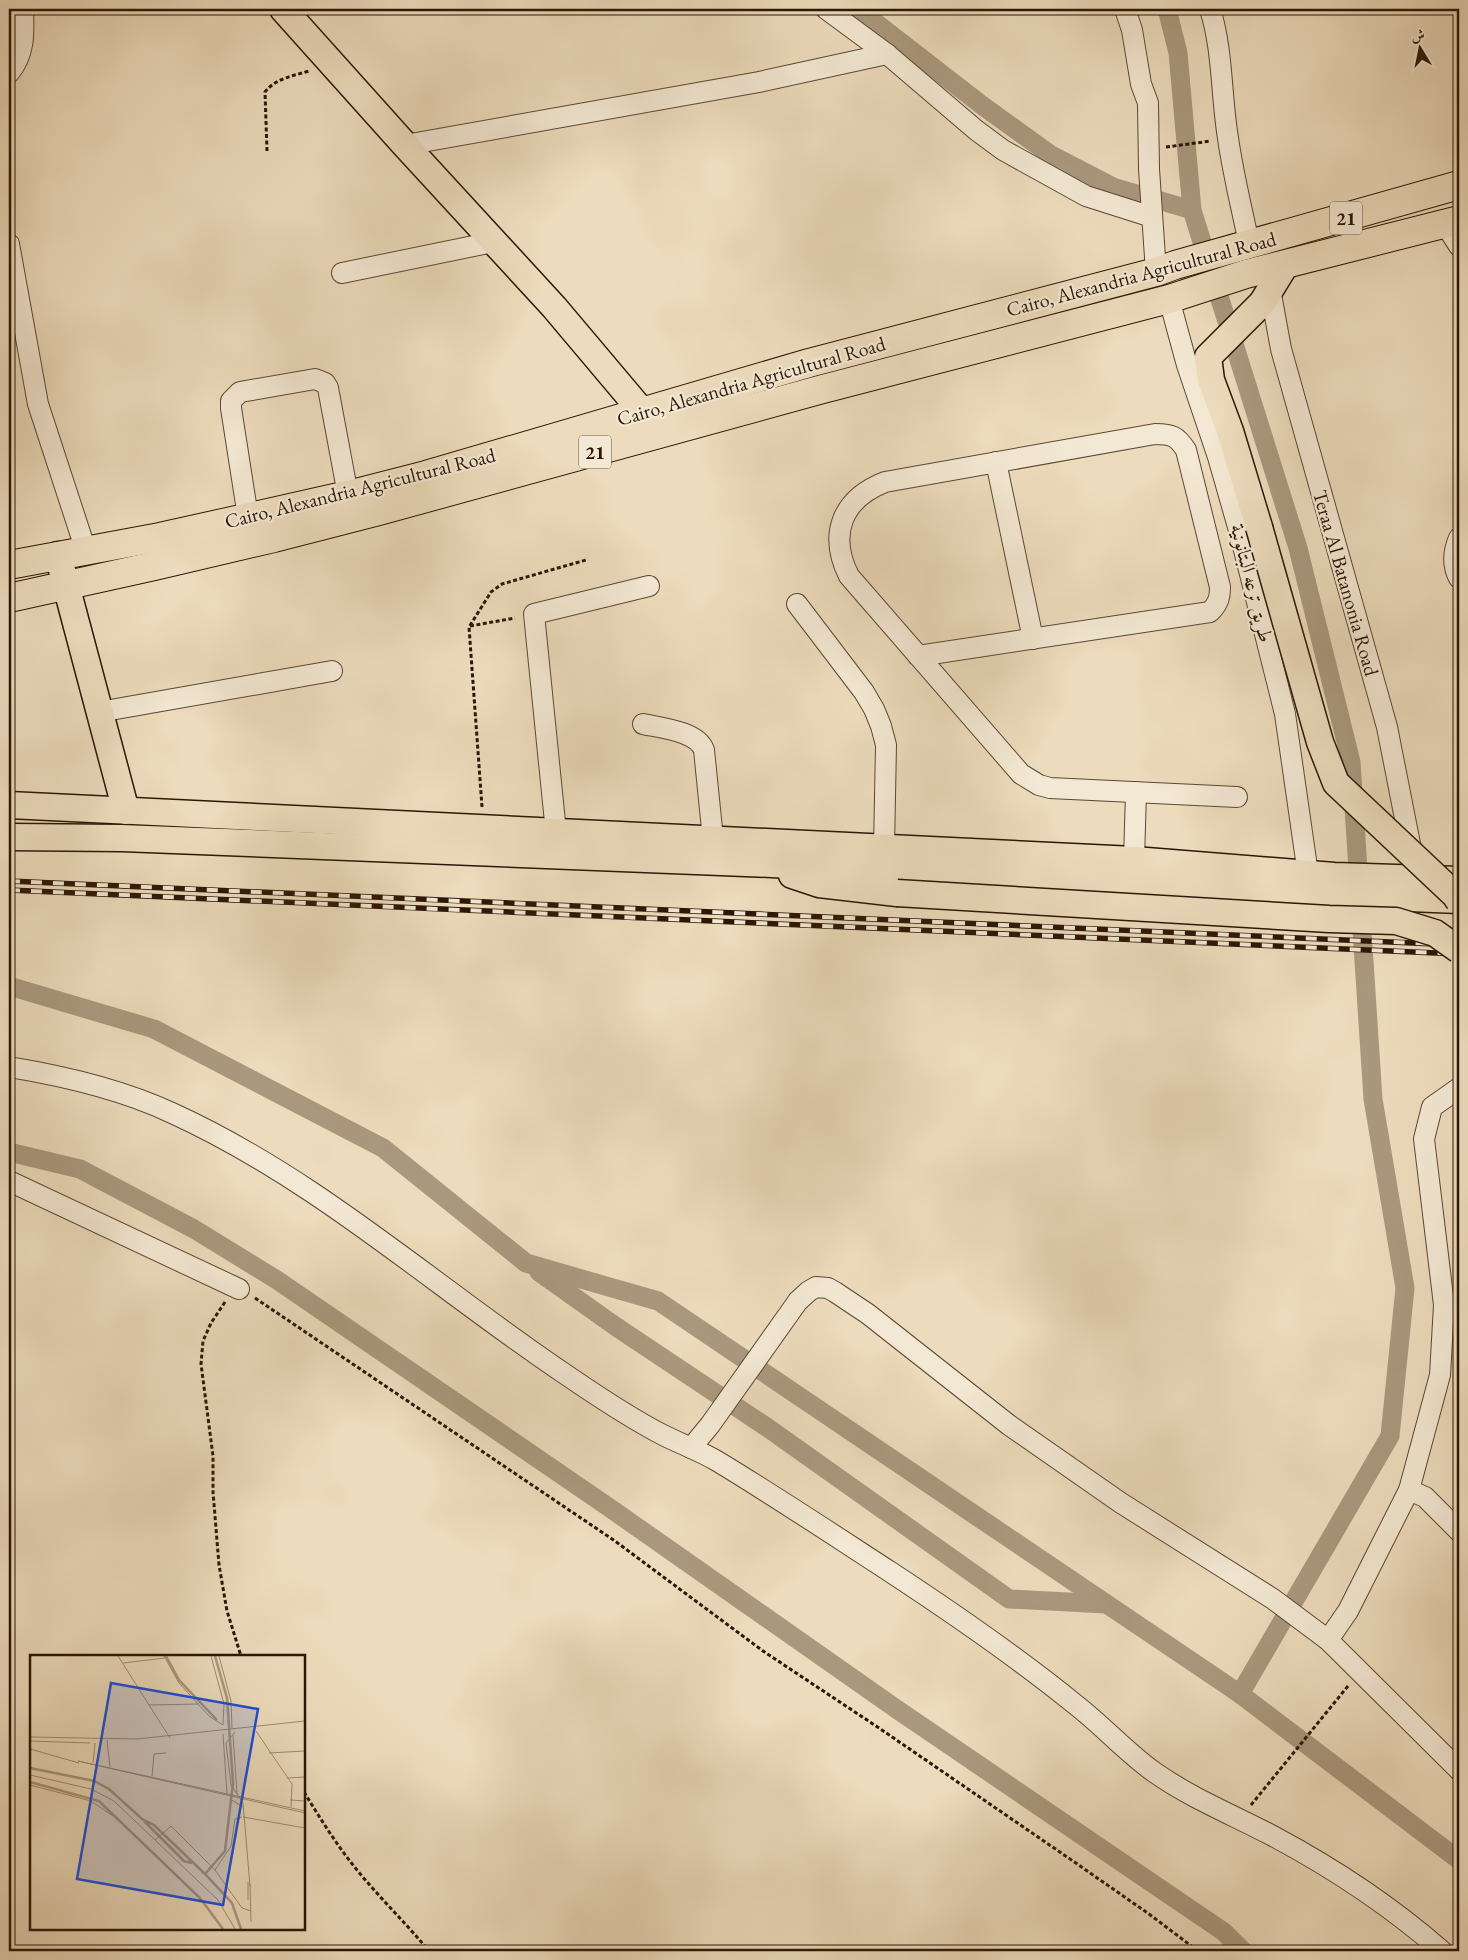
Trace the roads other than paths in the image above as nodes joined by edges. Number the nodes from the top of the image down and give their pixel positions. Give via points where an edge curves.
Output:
1 (23, 9) edge
2 (283, 9) edge
3 (826, 9) edge
4 (1125, 9) edge
5 (1210, 9) edge
6 (887, 54) junction
7 (9, 73) edge
8 (404, 145) junction
9 (1459, 185) edge
10 (1152, 209) junction
11 (1455, 230) edge
12 (493, 242) junction
13 (9, 244) edge
14 (1240, 247) junction
15 (1286, 264) junction
16 (1166, 268) junction
17 (342, 273) dead end
18 (1266, 296) junction
19 (1174, 297) junction
20 (643, 410) junction
21 (661, 434) junction
22 (996, 462) junction
23 (348, 494) junction
24 (248, 517) junction
25 (1459, 538) edge
26 (86, 551) junction
27 (58, 555) junction
28 (9, 565) edge
29 (1459, 578) edge
30 (66, 586) junction
31 (649, 586) dead end
32 (9, 598) edge
33 (797, 604) dead end
34 (1032, 638) junction
35 (918, 656) junction
36 (332, 671) dead end
37 (99, 712) junction
38 (643, 724) dead end
39 (1136, 792) junction
40 (1237, 797) dead end
41 (9, 805) edge
42 (126, 811) junction
43 (556, 832) junction
44 (9, 836) edge
45 (713, 840) junction
46 (884, 848) junction
47 (1134, 860) junction
48 (772, 864) junction
49 (1308, 874) junction
50 (1416, 878) junction
51 (1459, 880) edge
52 (1334, 885) junction
53 (1383, 887) junction
54 (1459, 901) edge
55 (1459, 950) edge
56 (9, 1066) edge
57 (1459, 1088) edge
58 (9, 1181) edge
59 (238, 1289) road end
60 (692, 1448) junction
61 (1409, 1490) junction
62 (1459, 1530) edge
63 (1328, 1640) junction
64 (1459, 1770) edge
65 (1442, 1951) edge

1 - 7 street via 22,50
2 - 8 main road
3 - 6 street
4 - 10 street via 1148,103
5 - 14 street via 1221,75
6 - 8 street via 775,79
6 - 10 street via 1003,150 1086,196
8 - 12 main road
9 - 14 highway, Cairo, Alexandria Agricultural Road / 21
10 - 16 street
11 - 15 highway, Cairo, Alexandria Agricultural Road / 21
12 - 17 street
12 - 20 main road
13 - 26 street via 38,404
14 - 16 highway, Cairo, Alexandria Agricultural Road / 21
15 - 18 main road
15 - 19 highway, Cairo, Alexandria Agricultural Road / 21
16 - 20 highway, Cairo, Alexandria Agricultural Road / 21
18 - 50 street, Teraa Al Batanonia Road via 1387,727
18 - 54 main road, bridge via 1208,357 1211,380 1259,527 1320,742 1336,783
19 - 21 highway, Cairo, Alexandria Agricultural Road / 21
19 - 49 street, طريق ترعه البتانونية via 1187,366 1240,534 1285,714
20 - 21 main road
20 - 23 highway, Cairo, Alexandria Agricultural Road / 21 via 426,475
21 - 30 highway, Cairo, Alexandria Agricultural Road / 21 via 274,538
22 - 34 street
22 - 34 street via 1155,434 1168,434 1179,440 1186,450 1220,587 1217,606 1210,612
22 - 35 street via 885,482 869,488 846,512 838,544 848,576
23 - 24 highway, Cairo, Alexandria Agricultural Road / 21
23 - 24 street via 325,383 315,379 240,392 231,401 231,408
24 - 26 highway, Cairo, Alexandria Agricultural Road / 21
25 - 29 street via 1454,555
26 - 27 highway, Cairo, Alexandria Agricultural Road / 21
27 - 28 highway, Cairo, Alexandria Agricultural Road / 21
27 - 30 main road
30 - 32 highway, Cairo, Alexandria Agricultural Road / 21
30 - 37 main road
31 - 43 street via 534,614
33 - 46 street via 864,692 881,726 886,745
34 - 35 street
35 - 39 street via 1020,774 1030,781 1050,788
36 - 37 street
37 - 42 main road
38 - 45 street via 690,736 702,744
39 - 40 street
39 - 47 street
41 - 42 main road
42 - 43 main road
43 - 45 main road
44 - 48 main road
45 - 46 main road
46 - 47 main road
47 - 49 main road
48 - 52 main road
48 - 55 main road, bridge via 819,884 897,893 1396,921 1435,933
49 - 52 main road
50 - 51 main road
50 - 53 main road
52 - 53 main road
53 - 54 main road
56 - 60 street via 126,1095 227,1140 310,1191 575,1381 661,1434
57 - 61 street via 1432,1107 1424,1139 1444,1305 1440,1374
58 - 59 street
60 - 63 street via 798,1301 816,1287 828,1288 868,1314 1009,1425 1121,1503 1272,1599
60 - 65 street via 923,1594 1027,1666 1149,1768 1196,1797 1275,1837 1359,1889
61 - 62 street via 1425,1497
61 - 63 street via 1348,1611
63 - 64 street

